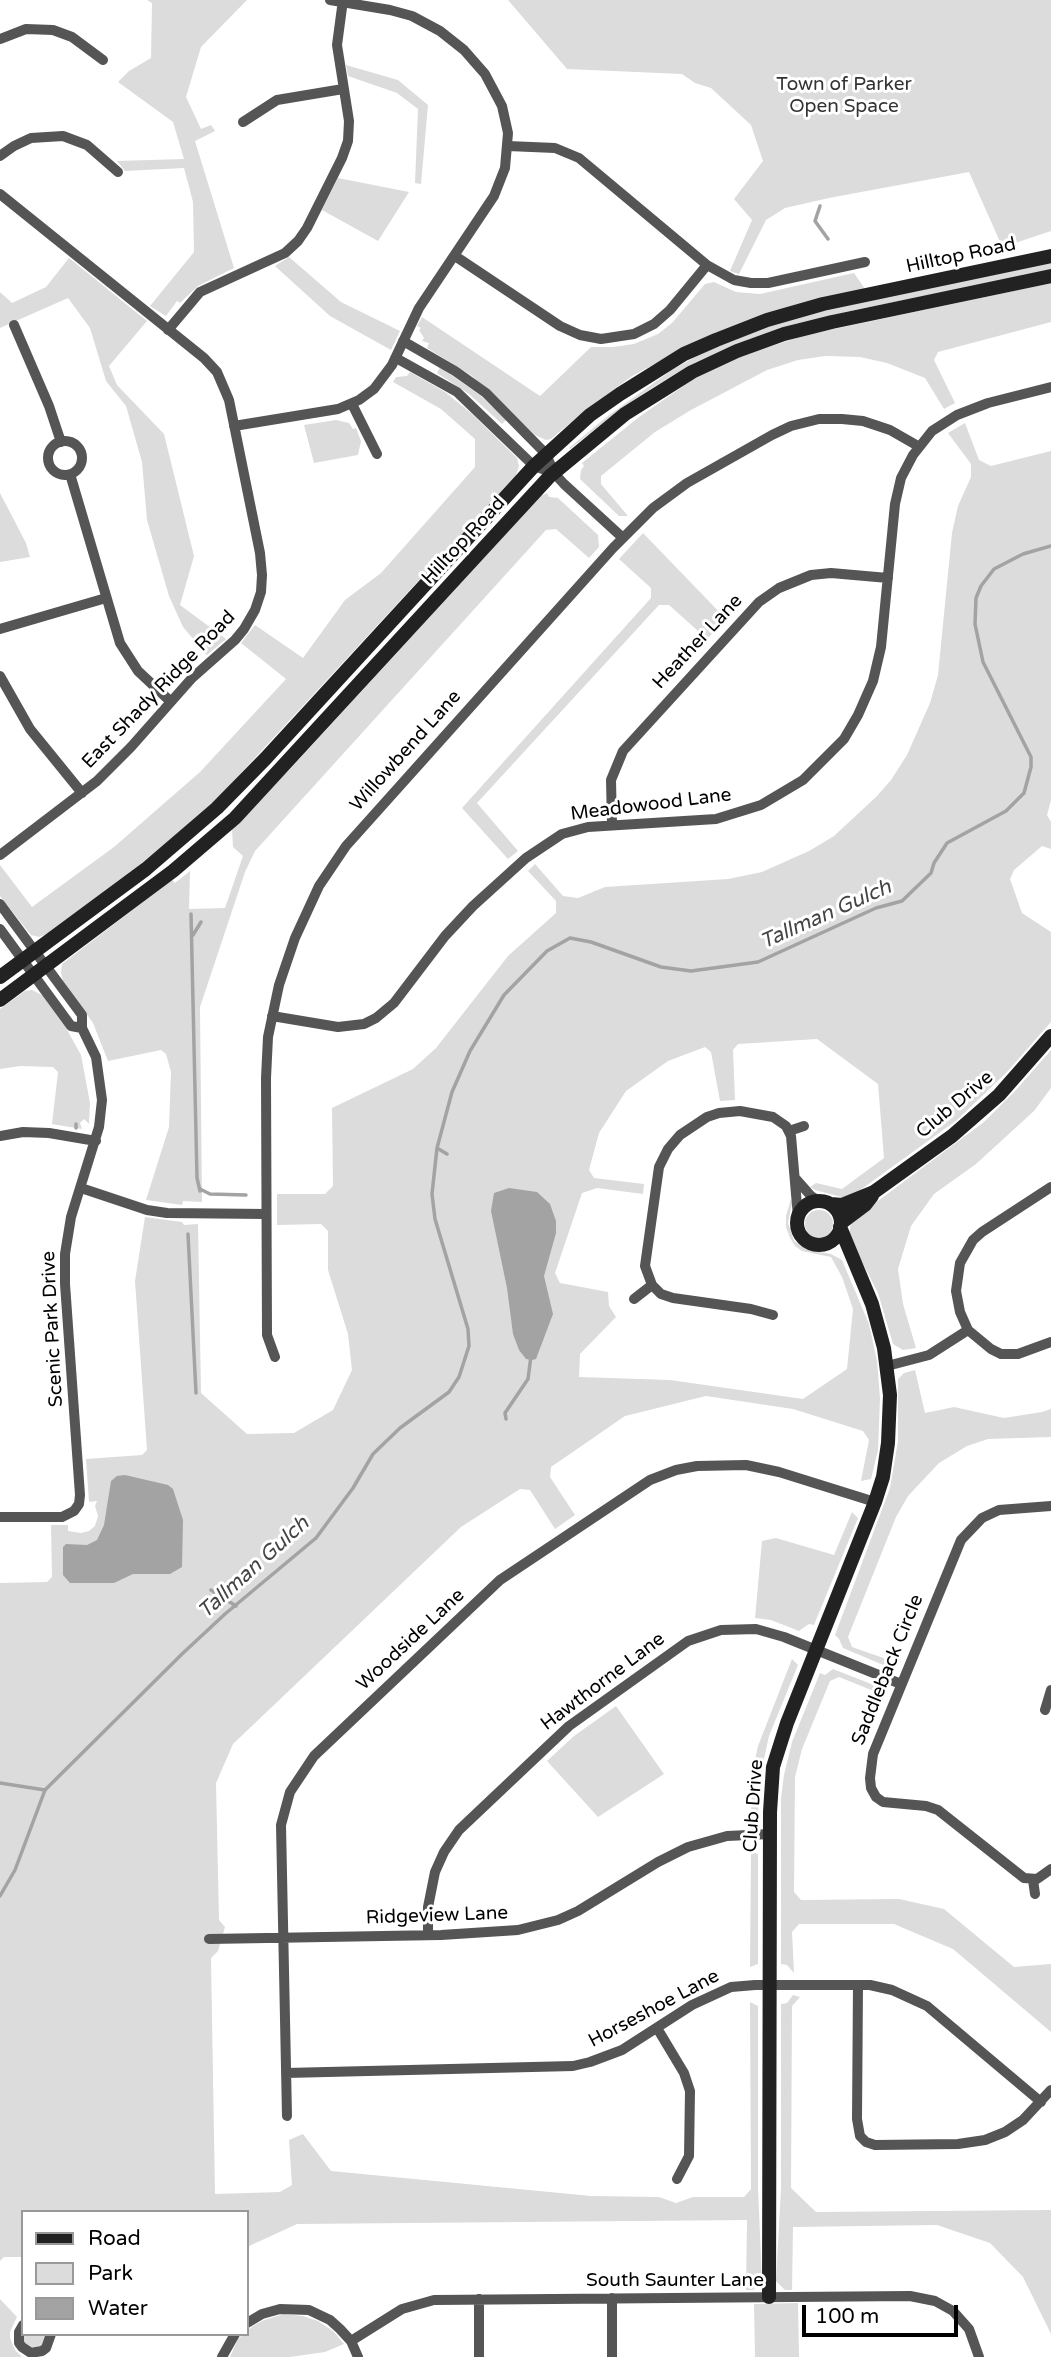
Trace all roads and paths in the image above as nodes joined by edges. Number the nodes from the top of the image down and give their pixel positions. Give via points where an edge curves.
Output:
1 (330, 0) edge
2 (343, 1) edge
3 (0, 39) edge
4 (103, 60) dead end
5 (343, 89) junction
6 (243, 122) dead end
7 (508, 146) junction
8 (0, 156) edge
9 (118, 172) dead end
10 (0, 194) edge
11 (454, 256) junction
12 (1051, 256) edge
13 (865, 262) dead end
14 (707, 265) junction
15 (1051, 276) edge
16 (14, 325) dead end
17 (168, 330) junction
18 (403, 341) junction
19 (396, 358) junction
20 (1051, 387) edge
21 (352, 404) junction
22 (234, 426) junction
23 (61, 442) junction
24 (918, 446) junction
25 (377, 454) dead end
26 (546, 454) junction
27 (534, 466) junction
28 (554, 473) junction
29 (70, 474) junction
30 (623, 538) junction
31 (888, 578) junction
32 (106, 598) junction
33 (0, 629) edge
34 (0, 676) edge
35 (170, 701) junction
36 (82, 793) junction
37 (612, 825) junction
38 (0, 855) edge
39 (0, 904) edge
40 (0, 929) edge
41 (29, 956) junction
42 (40, 971) junction
43 (0, 977) edge
44 (0, 1000) edge
45 (272, 1016) junction
46 (1051, 1036) edge
47 (804, 1126) dead end
48 (789, 1131) junction
49 (0, 1136) edge
50 (96, 1141) junction
51 (796, 1179) junction
52 (1051, 1187) edge
53 (81, 1188) junction
54 (874, 1192) junction
55 (825, 1203) junction
56 (266, 1213) junction
57 (798, 1217) junction
58 (841, 1225) junction
59 (823, 1244) junction
60 (852, 1259) junction
61 (652, 1285) junction
62 (634, 1299) dead end
63 (773, 1315) dead end
64 (968, 1330) junction
65 (1051, 1342) edge
66 (275, 1357) dead end
67 (887, 1366) junction
68 (875, 1502) junction
69 (1051, 1506) edge
70 (0, 1517) edge
71 (816, 1650) junction
72 (901, 1684) junction
73 (1051, 1690) edge
74 (1045, 1710) dead end
75 (770, 1834) junction
76 (1051, 1869) edge
77 (1033, 1880) junction
78 (1035, 1894) dead end
79 (428, 1935) junction
80 (283, 1938) junction
81 (209, 1939) dead end
82 (770, 1985) junction
83 (858, 1985) junction
84 (657, 2028) junction
85 (286, 2073) junction
86 (1051, 2090) edge
87 (1041, 2102) junction
88 (287, 2116) dead end
89 (677, 2179) dead end
90 (769, 2297) junction
91 (612, 2298) junction
92 (479, 2299) junction
93 (248, 2322) edge
94 (21, 2330) edge
95 (51, 2336) edge
96 (234, 2336) edge
97 (351, 2341) junction
98 (42, 2354) edge
99 (222, 2357) edge
100 (358, 2357) edge
101 (479, 2357) edge
102 (612, 2357) edge
103 (979, 2357) edge

1 - 2 street
2 - 5 street via 337,45
2 - 7 street via 409,15 456,42 479,65 496,92 505,115
3 - 4 street via 26,29 53,30 72,37
5 - 6 street via 277,100
5 - 17 street via 349,124 346,147 301,237 279,256 200,292
7 - 11 street via 498,190
7 - 14 street via 555,148 579,158
8 - 9 street via 31,138 63,136 87,145
10 - 17 street, East Shady Ridge Road
11 - 14 street via 560,326 601,339 627,336 654,324
11 - 18 street
12 - 26 main road, Hilltop Road via 823,304 751,325 657,370 590,415
13 - 14 street via 755,284 731,279
15 - 28 main road, Hilltop Road via 812,326 737,351 639,404
16 - 23 street
17 - 22 street, East Shady Ridge Road via 217,372
18 - 19 street
18 - 26 street via 474,384
19 - 21 street via 377,387
19 - 27 street via 457,392
20 - 24 street, Meadowood Lane via 965,411
21 - 22 street
21 - 25 street
22 - 35 street, East Shady Ridge Road via 260,553 261,592 240,635
23 - 29 street via 73,444 81,454 80,466
23 - 29 street via 50,453 50,465 58,473
24 - 30 street, Willowbend Lane via 863,421 804,422 694,478 653,508
24 - 31 street, Meadowood Lane via 896,495
26 - 27 main road, Hilltop Road
26 - 28 street
27 - 28 street
27 - 41 main road, Hilltop Road via 230,796 153,864
28 - 30 street
28 - 42 main road, Hilltop Road via 235,818 173,872
29 - 32 street
30 - 45 street, Willowbend Lane via 346,846 295,938
31 - 37 street, Heather Lane via 811,575 759,602 623,751 611,780
31 - 37 street, Meadowood Lane via 881,647 867,695 844,739 813,772 784,793 737,814 699,821
32 - 33 street
32 - 35 street via 127,657
34 - 36 street via 27,725
35 - 36 street, East Shady Ridge Road via 121,758
36 - 38 street, East Shady Ridge Road
37 - 45 street, Meadowood Lane via 562,834 526,858 458,921 394,1003 371,1021 338,1027
39 - 41 street
40 - 41 street
41 - 42 street
41 - 43 main road, Hilltop Road
42 - 44 main road, Hilltop Road
42 - 50 street, Scenic Park Drive via 82,1015 82,1028 96,1057 102,1111
45 - 56 street, Willowbend Lane via 266,1078
46 - 54 main road, Club Drive via 980,1113
47 - 48 street
48 - 51 street
48 - 61 street via 767,1115 726,1111 701,1120 674,1141 656,1178 645,1266
49 - 50 street via 49,1133
50 - 53 street, Scenic Park Drive
51 - 55 street via 811,1196
51 - 57 street
52 - 64 street via 982,1232 967,1249 956,1291
53 - 56 street via 167,1213
53 - 70 street, Scenic Park Drive via 64,1264 79,1515
54 - 55 main road, Club Drive via 842,1205
54 - 58 main road, Club Drive
55 - 57 main road via 807,1204
55 - 58 main road via 838,1213
56 - 66 street, Willowbend Lane via 267,1335
57 - 59 main road via 797,1227 805,1239
58 - 59 main road via 834,1238
58 - 60 main road, Club Drive
59 - 60 main road
60 - 67 main road, Club Drive via 880,1329
61 - 62 street
61 - 63 street via 673,1298
64 - 65 street via 1001,1353 1028,1352
64 - 67 street via 929,1354
67 - 68 main road, Club Drive via 888,1443
68 - 71 main road, Club Drive
68 - 80 street, Woodside Lane via 757,1466 725,1463 685,1468 643,1484 506,1576 327,1744 297,1780 281,1825
69 - 72 street, Saddleback Circle via 999,1510 966,1533 954,1552
71 - 72 street, Hawthorne Lane
71 - 75 main road, Club Drive via 775,1759
71 - 79 street, Hawthorne Lane via 757,1629 712,1632 680,1646 597,1705 466,1822 450,1842 430,1889
72 - 77 street, Saddleback Circle via 873,1754 872,1801 938,1810 1020,1876
73 - 74 street
75 - 79 street, Ridgeview Lane via 727,1836 688,1847 586,1907 548,1923 503,1933
75 - 82 main road, Club Drive
76 - 77 street
77 - 78 street
79 - 80 street, Ridgeview Lane
80 - 81 street, Ridgeview Lane
80 - 85 street, Woodside Lane
82 - 83 street, Horseshoe Lane
82 - 84 street, Horseshoe Lane via 716,1992
82 - 90 main road, Club Drive
83 - 87 street, Horseshoe Lane via 886,1987 927,2006
83 - 87 street via 859,2143 985,2140 1017,2124
84 - 85 street, Horseshoe Lane via 615,2053 565,2067
84 - 89 street via 690,2091 691,2146
85 - 88 street, Woodside Lane
86 - 87 street
90 - 91 street, South Saunter Lane
90 - 103 street, South Saunter Lane via 928,2298 964,2323
91 - 92 street, South Saunter Lane
91 - 102 street
92 - 97 street, South Saunter Lane via 418,2303
92 - 101 street
93 - 97 street via 272,2310 300,2309 330,2320
94 - 98 street via 22,2347
95 - 98 street
96 - 99 street
97 - 100 street

